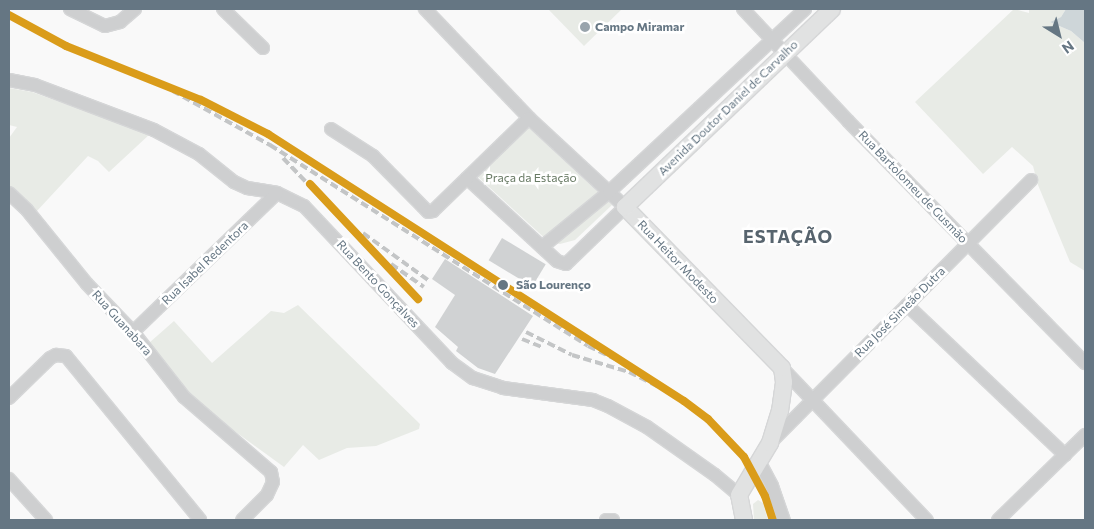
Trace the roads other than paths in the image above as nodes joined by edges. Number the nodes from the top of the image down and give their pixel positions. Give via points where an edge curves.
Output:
1 (70, 9) edge
2 (135, 9) edge
3 (223, 9) edge
4 (425, 9) edge
5 (743, 9) edge
6 (805, 9) edge
7 (832, 9) edge
8 (772, 40) junction
9 (263, 48) dead end
10 (784, 54) junction
11 (9, 80) edge
12 (529, 118) junction
13 (331, 129) dead end
14 (467, 178) junction
15 (1031, 180) dead end
16 (609, 192) junction
17 (9, 193) edge
18 (277, 193) junction
19 (624, 207) junction
20 (967, 244) junction
21 (542, 247) junction
22 (907, 305) junction
23 (133, 332) junction
24 (1085, 363) edge
25 (782, 368) junction
26 (9, 398) edge
27 (812, 401) junction
28 (1085, 436) edge
29 (770, 443) junction
30 (1065, 455) junction
31 (760, 463) junction
32 (9, 479) edge
33 (739, 495) junction
34 (46, 520) edge
35 (200, 520) edge
36 (242, 520) edge
37 (606, 520) edge
38 (612, 520) edge
39 (744, 520) edge
40 (784, 520) edge
41 (927, 520) edge
42 (998, 520) edge

1 - 2 street via 105,26 120,22
3 - 9 street
4 - 12 street, Rua Heitor Modesto
5 - 8 street, Rua Bartolomeu de Gusmão
6 - 8 street
7 - 10 main road, Avenida Doutor Daniel de Carvalho
8 - 10 street, Rua Bartolomeu de Gusmão
8 - 16 street
10 - 19 main road, Avenida Doutor Daniel de Carvalho
10 - 20 street, Rua Bartolomeu de Gusmão
11 - 18 street, Rua Bento Gonçalves via 34,85 154,130 199,154 234,182 247,188
12 - 14 street
12 - 16 street, Rua Heitor Modesto
13 - 14 street via 373,156 428,212
14 - 21 street
15 - 20 street, Rua José Simeão Dutra
16 - 19 street, Rua Heitor Modesto
16 - 21 street
17 - 23 street, Rua Guanabara
18 - 23 street, Rua Isabel Redentora
18 - 33 street, Rua Bento Gonçalves via 304,206 452,363 473,378 503,388 593,400 608,406 648,427
19 - 21 street via 566,264 557,261
19 - 25 main road, Rua Heitor Modesto
20 - 22 street, Rua José Simeão Dutra
20 - 24 street, Rua Bartolomeu de Gusmão
22 - 27 street, Rua José Simeão Dutra
22 - 30 street
23 - 36 street, Rua Guanabara via 195,409 271,472 273,482 267,495
25 - 27 street, Rua Heitor Modesto
25 - 29 main road, Rua José Simeão Dutra via 784,382 780,411
26 - 35 street via 50,358 66,356
27 - 29 street, Rua José Simeão Dutra
27 - 41 street, Rua Heitor Modesto
28 - 30 street
29 - 31 main road, Rua José Simeão Dutra
30 - 42 street
31 - 33 main road, Rua José Simeão Dutra
31 - 40 street
32 - 34 street
33 - 39 main road
37 - 38 street

